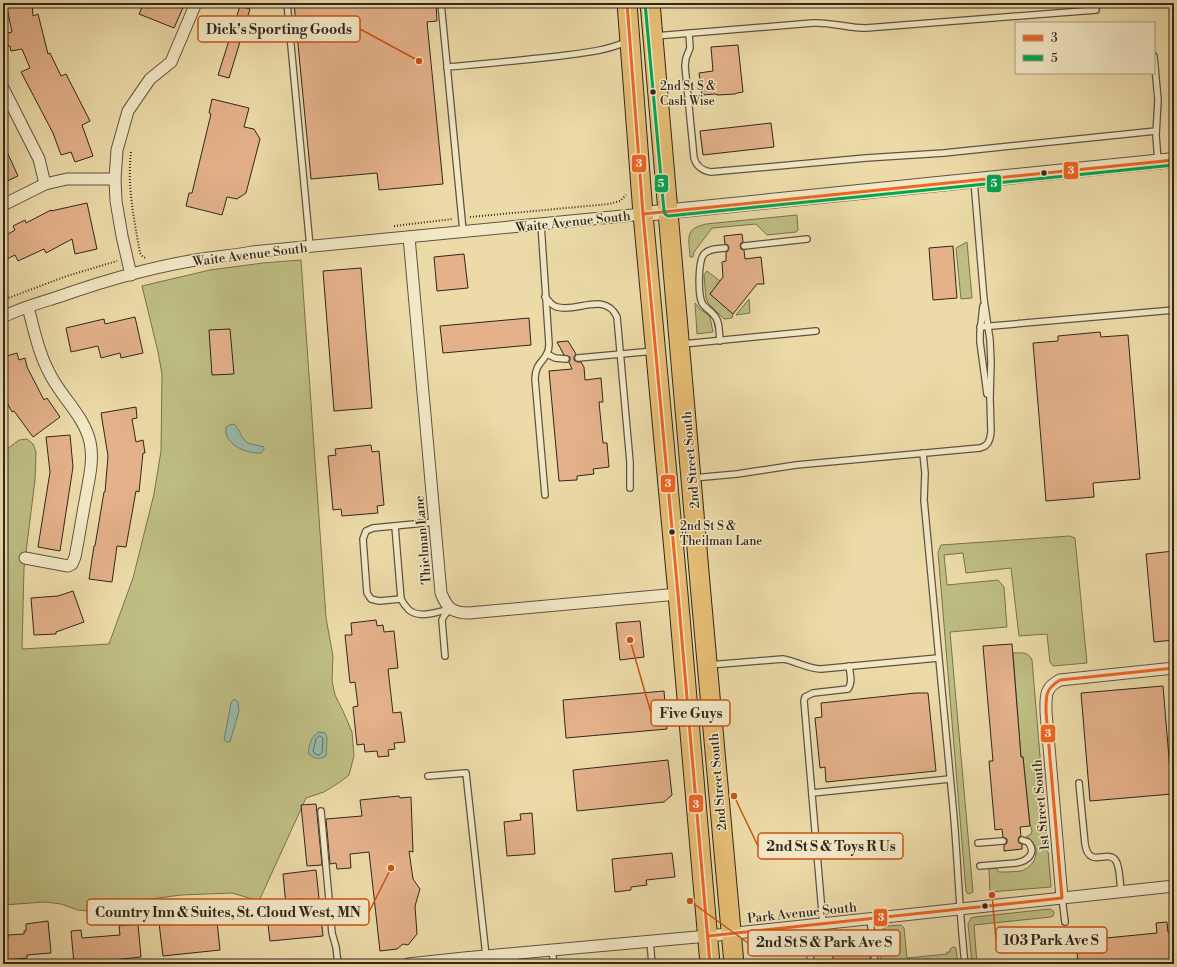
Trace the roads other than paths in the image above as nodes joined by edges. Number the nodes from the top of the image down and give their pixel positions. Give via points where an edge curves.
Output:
1 (196, 3) edge
2 (287, 3) edge
3 (441, 3) edge
4 (627, 3) edge
5 (650, 3) edge
6 (1096, 10) dead end
7 (690, 33) junction
8 (653, 36) junction
9 (630, 40) junction
10 (447, 67) junction
11 (1155, 67) edge
12 (3, 88) edge
13 (1156, 131) junction
14 (1174, 160) edge
15 (1158, 162) junction
16 (115, 179) junction
17 (974, 180) junction
18 (45, 184) junction
19 (3, 205) edge
20 (669, 211) junction
21 (643, 214) junction
22 (541, 224) junction
23 (463, 231) junction
24 (409, 237) junction
25 (808, 239) dead end
26 (744, 246) dead end
27 (310, 247) junction
28 (725, 248) dead end
29 (131, 274) junction
30 (545, 297) junction
31 (984, 300) junction
32 (28, 307) junction
33 (1174, 310) edge
34 (3, 317) edge
35 (989, 326) junction
36 (980, 327) junction
37 (816, 331) dead end
38 (720, 341) junction
39 (680, 345) junction
40 (656, 351) junction
41 (547, 354) junction
42 (621, 354) junction
43 (566, 358) dead end
44 (578, 358) dead end
45 (990, 412) junction
46 (923, 453) junction
47 (691, 478) junction
48 (630, 488) dead end
49 (545, 495) dead end
50 (435, 522) junction
51 (395, 526) junction
52 (25, 558) dead end
53 (678, 594) junction
54 (401, 599) junction
55 (450, 609) junction
56 (445, 656) dead end
57 (938, 658) junction
58 (707, 666) junction
59 (849, 666) junction
60 (1174, 668) edge
61 (428, 776) dead end
62 (950, 779) junction
63 (1079, 784) dead end
64 (812, 793) junction
65 (321, 811) dead end
66 (1022, 840) dead end
67 (1003, 841) dead end
68 (978, 843) dead end
69 (980, 866) dead end
70 (1174, 886) edge
71 (1121, 892) junction
72 (1062, 898) junction
73 (960, 910) junction
74 (870, 919) junction
75 (1065, 922) dead end
76 (823, 924) junction
77 (807, 926) junction
78 (731, 934) junction
79 (708, 936) junction
80 (650, 941) junction
81 (552, 950) junction
82 (486, 956) junction
83 (514, 959) edge
84 (464, 961) edge
85 (338, 964) edge
86 (408, 964) edge
87 (554, 964) edge
88 (652, 964) edge
89 (710, 964) edge
90 (734, 964) edge
91 (811, 964) edge
92 (875, 964) edge
93 (965, 964) edge

1 - 16 street via 171,62 150,79 128,111 117,150
2 - 27 lane
3 - 10 lane
4 - 9 highway, 2nd Street South
5 - 8 highway, 2nd Street South
6 - 7 lane via 866,28 813,22
7 - 8 lane
7 - 13 lane via 690,48 685,66 694,158 698,165 708,172 944,154
8 - 20 highway, 2nd Street South
9 - 10 lane via 595,51
9 - 21 highway, 2nd Street South
10 - 23 lane
11 - 13 lane via 1158,100
12 - 18 street via 39,159
13 - 15 lane
14 - 15 street, Waite Avenue South
15 - 17 street, Waite Avenue South
16 - 18 street via 67,179
16 - 29 street via 116,201
17 - 20 street, Waite Avenue South
17 - 31 lane
18 - 19 street
20 - 21 street, Waite Avenue South
20 - 39 highway, 2nd Street South
21 - 22 street, Waite Avenue South
21 - 40 highway, 2nd Street South
22 - 23 street, Waite Avenue South
22 - 30 lane
23 - 24 street, Waite Avenue South
24 - 27 street, Waite Avenue South
24 - 50 street, Thielman Lane
25 - 26 lane
27 - 29 street, Waite Avenue South via 208,258
28 - 38 lane via 711,249 704,254 699,280 702,303 715,316
29 - 32 street, Waite Avenue South
30 - 41 lane via 549,344
30 - 42 lane via 552,305 562,308 601,304 612,308 618,317
31 - 35 lane
31 - 36 lane
32 - 34 street, Waite Avenue South
32 - 52 street via 43,361 84,425 90,442 91,459 76,557 72,564 68,566
33 - 35 lane
35 - 36 lane
35 - 45 lane
36 - 45 lane
37 - 38 lane
38 - 39 lane
39 - 47 highway, 2nd Street South
40 - 42 lane
40 - 53 highway, 2nd Street South
41 - 43 lane via 555,358
41 - 49 lane via 535,373
42 - 44 lane
42 - 48 lane
45 - 46 lane via 990,438 985,446
46 - 47 lane
46 - 57 lane via 924,500
47 - 58 highway, 2nd Street South
50 - 51 lane
50 - 55 street, Thielman Lane via 441,593
51 - 54 lane
51 - 54 lane via 373,528 366,531 363,539 368,593 371,599
53 - 55 street via 468,613
53 - 79 highway, 2nd Street South
54 - 55 lane via 408,609 416,614
55 - 56 lane via 442,620
57 - 59 lane
57 - 62 lane
58 - 59 lane via 783,659 815,669
58 - 78 highway, 2nd Street South
59 - 64 lane via 851,680 848,689 813,693 805,697
60 - 72 street, 1st Street South via 1060,680 1049,686 1046,712
61 - 82 lane via 466,773
62 - 64 lane
62 - 73 lane
63 - 71 lane via 1087,853 1095,858 1115,859
64 - 76 lane
65 - 85 lane via 332,933
66 - 69 lane via 1028,842 1031,848 1027,859 1022,862
67 - 68 lane
70 - 71 street, Park Avenue South
71 - 72 street, Park Avenue South
72 - 73 street, Park Avenue South
72 - 75 lane
73 - 74 street, Park Avenue South
73 - 93 lane
74 - 76 street, Park Avenue South
74 - 92 lane
76 - 77 street, Park Avenue South
77 - 78 street, Park Avenue South
77 - 91 lane
78 - 79 street, Park Avenue South
78 - 90 highway, 2nd Street South
79 - 80 street, Park Avenue South
79 - 89 highway, 2nd Street South
80 - 81 street, Park Avenue South
80 - 88 lane
81 - 83 street, Park Avenue South
81 - 87 lane
82 - 83 street, Park Avenue South
82 - 84 street, Park Avenue South
84 - 86 street, Park Avenue South

